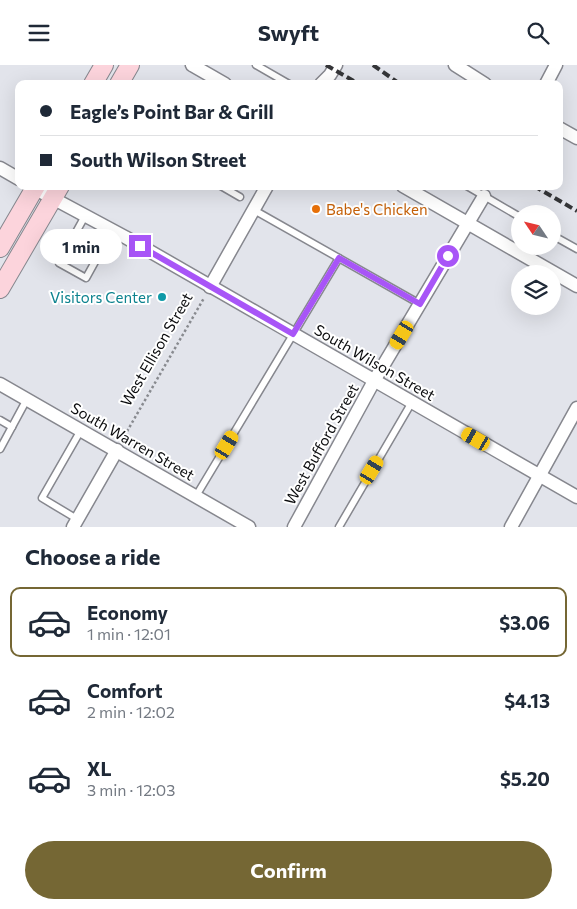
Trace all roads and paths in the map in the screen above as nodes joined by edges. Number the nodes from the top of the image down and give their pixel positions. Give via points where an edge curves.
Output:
1 (104, 65) edge
2 (130, 65) edge
3 (192, 65) edge
4 (256, 65) edge
5 (455, 65) edge
6 (556, 65) edge
7 (95, 80) edge
8 (121, 80) edge
9 (218, 80) edge
10 (282, 80) edge
11 (478, 80) edge
12 (548, 80) edge
13 (563, 130) edge
14 (577, 138) edge
15 (0, 168) edge
16 (15, 177) edge
17 (32, 190) edge
18 (228, 190) edge
19 (265, 190) edge
20 (411, 190) edge
21 (474, 190) edge
22 (56, 193) edge
23 (484, 196) junction
24 (240, 197) dead end
25 (254, 209) junction
26 (511, 212) edge
27 (85, 216) junction
28 (468, 223) junction
29 (112, 231) junction
30 (561, 240) edge
31 (0, 248) edge
32 (577, 249) edge
33 (339, 258) junction
34 (577, 286) edge
35 (210, 287) junction
36 (0, 289) edge
37 (420, 304) junction
38 (293, 334) junction
39 (374, 381) junction
40 (0, 384) edge
41 (27, 399) junction
42 (412, 402) junction
43 (577, 408) edge
44 (0, 421) edge
45 (12, 427) junction
46 (81, 430) junction
47 (0, 449) edge
48 (117, 451) junction
49 (541, 476) junction
50 (196, 496) junction
51 (577, 497) edge
52 (75, 523) edge
53 (249, 527) edge
54 (294, 527) edge
55 (339, 527) edge
56 (511, 527) edge

1 - 7 main road
2 - 8 main road
3 - 9 street
4 - 10 lane
5 - 11 street
6 - 12 street
13 - 14 street
15 - 16 street
17 - 31 main road
18 - 24 lane
19 - 25 street, West Ellison Street
20 - 28 street
21 - 23 lane
22 - 27 street, South Wilson Street
22 - 36 main road
23 - 26 lane
23 - 28 street, West Bufford Street
25 - 33 lane
25 - 35 street, West Ellison Street
27 - 29 street, South Wilson Street
27 - 29 lane via 59,263 86,278
28 - 34 street
28 - 37 street, West Bufford Street
29 - 35 street, South Wilson Street
30 - 32 lane
33 - 37 lane
33 - 38 lane
35 - 38 street, South Wilson Street
35 - 48 path, West Ellison Street
37 - 39 street, West Bufford Street
38 - 39 street, South Wilson Street
38 - 50 lane
39 - 42 street, South Wilson Street
39 - 54 street, West Bufford Street
40 - 41 street, South Warren Street
41 - 45 lane
41 - 46 street, South Warren Street
42 - 49 street, South Wilson Street
42 - 55 lane
43 - 49 street
44 - 45 lane
45 - 47 lane
46 - 48 street, South Warren Street
46 - 52 lane via 42,498
48 - 50 street, South Warren Street
48 - 52 street
49 - 51 street, South Wilson Street
49 - 56 street
50 - 53 street, South Warren Street

